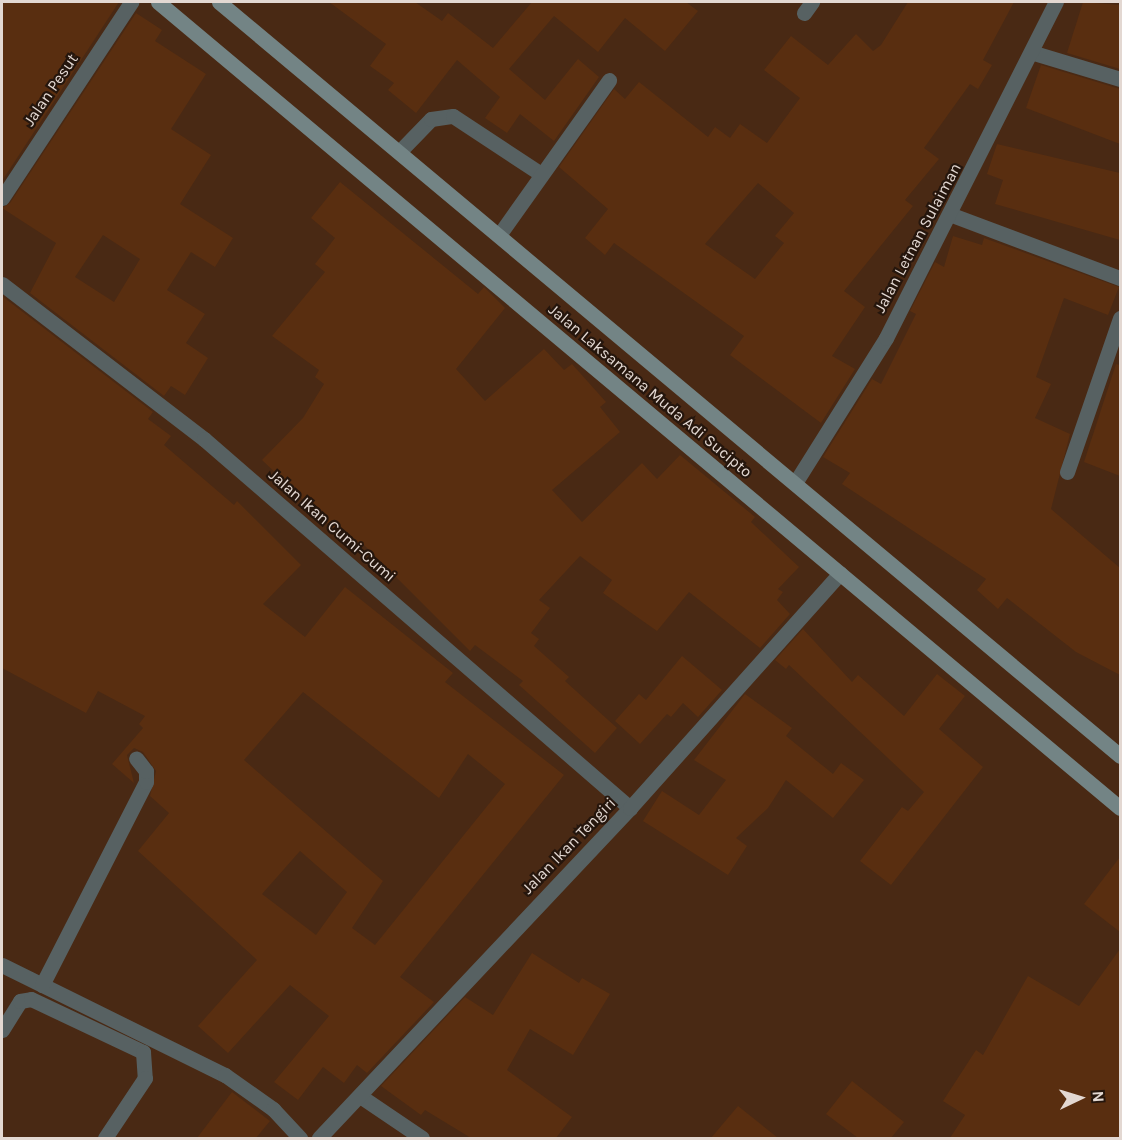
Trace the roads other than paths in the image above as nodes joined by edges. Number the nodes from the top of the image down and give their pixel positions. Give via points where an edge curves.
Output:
1 (132, 2) edge
2 (158, 2) edge
3 (219, 2) edge
4 (1056, 2) edge
5 (1034, 53) junction
6 (1120, 79) edge
7 (609, 80) dead end
8 (399, 152) junction
9 (541, 174) junction
10 (2, 198) edge
11 (952, 215) junction
12 (499, 235) junction
13 (1120, 278) edge
14 (2, 284) edge
15 (1120, 318) edge
16 (1067, 472) dead end
17 (795, 483) junction
18 (840, 573) junction
19 (1120, 756) edge
20 (136, 758) dead end
21 (630, 808) junction
22 (1120, 808) edge
23 (2, 965) edge
24 (42, 985) junction
25 (2, 1030) edge
26 (360, 1096) junction
27 (105, 1138) edge
28 (300, 1138) edge
29 (319, 1138) edge
30 (422, 1138) edge

1 - 10 street, Jalan Pesut
2 - 18 main road, Jalan Laksamana Muda Adi Sucipto
3 - 8 main road, Jalan Laksamana Muda Adi Sucipto
4 - 5 street, Jalan Letnan Sulaiman
5 - 6 street
5 - 11 street, Jalan Letnan Sulaiman
7 - 9 street
8 - 9 street via 431,119 453,116
8 - 12 main road, Jalan Laksamana Muda Adi Sucipto
9 - 12 street
11 - 13 street
11 - 17 street, Jalan Letnan Sulaiman via 886,338
12 - 17 main road, Jalan Laksamana Muda Adi Sucipto
14 - 21 street, Jalan Ikan Cumi-Cumi via 204,439
15 - 16 street
17 - 19 main road, Jalan Laksamana Muda Adi Sucipto
18 - 21 street, Jalan Ikan Tengiri
18 - 22 main road, Jalan Laksamana Muda Adi Sucipto
20 - 24 street via 147,771 146,782
21 - 26 street, Jalan Ikan Tengiri
23 - 24 street
24 - 28 street via 225,1075 273,1110
25 - 27 street via 16,1006 31,999 143,1052 145,1078
26 - 29 street, Jalan Ikan Tengiri
26 - 30 street

